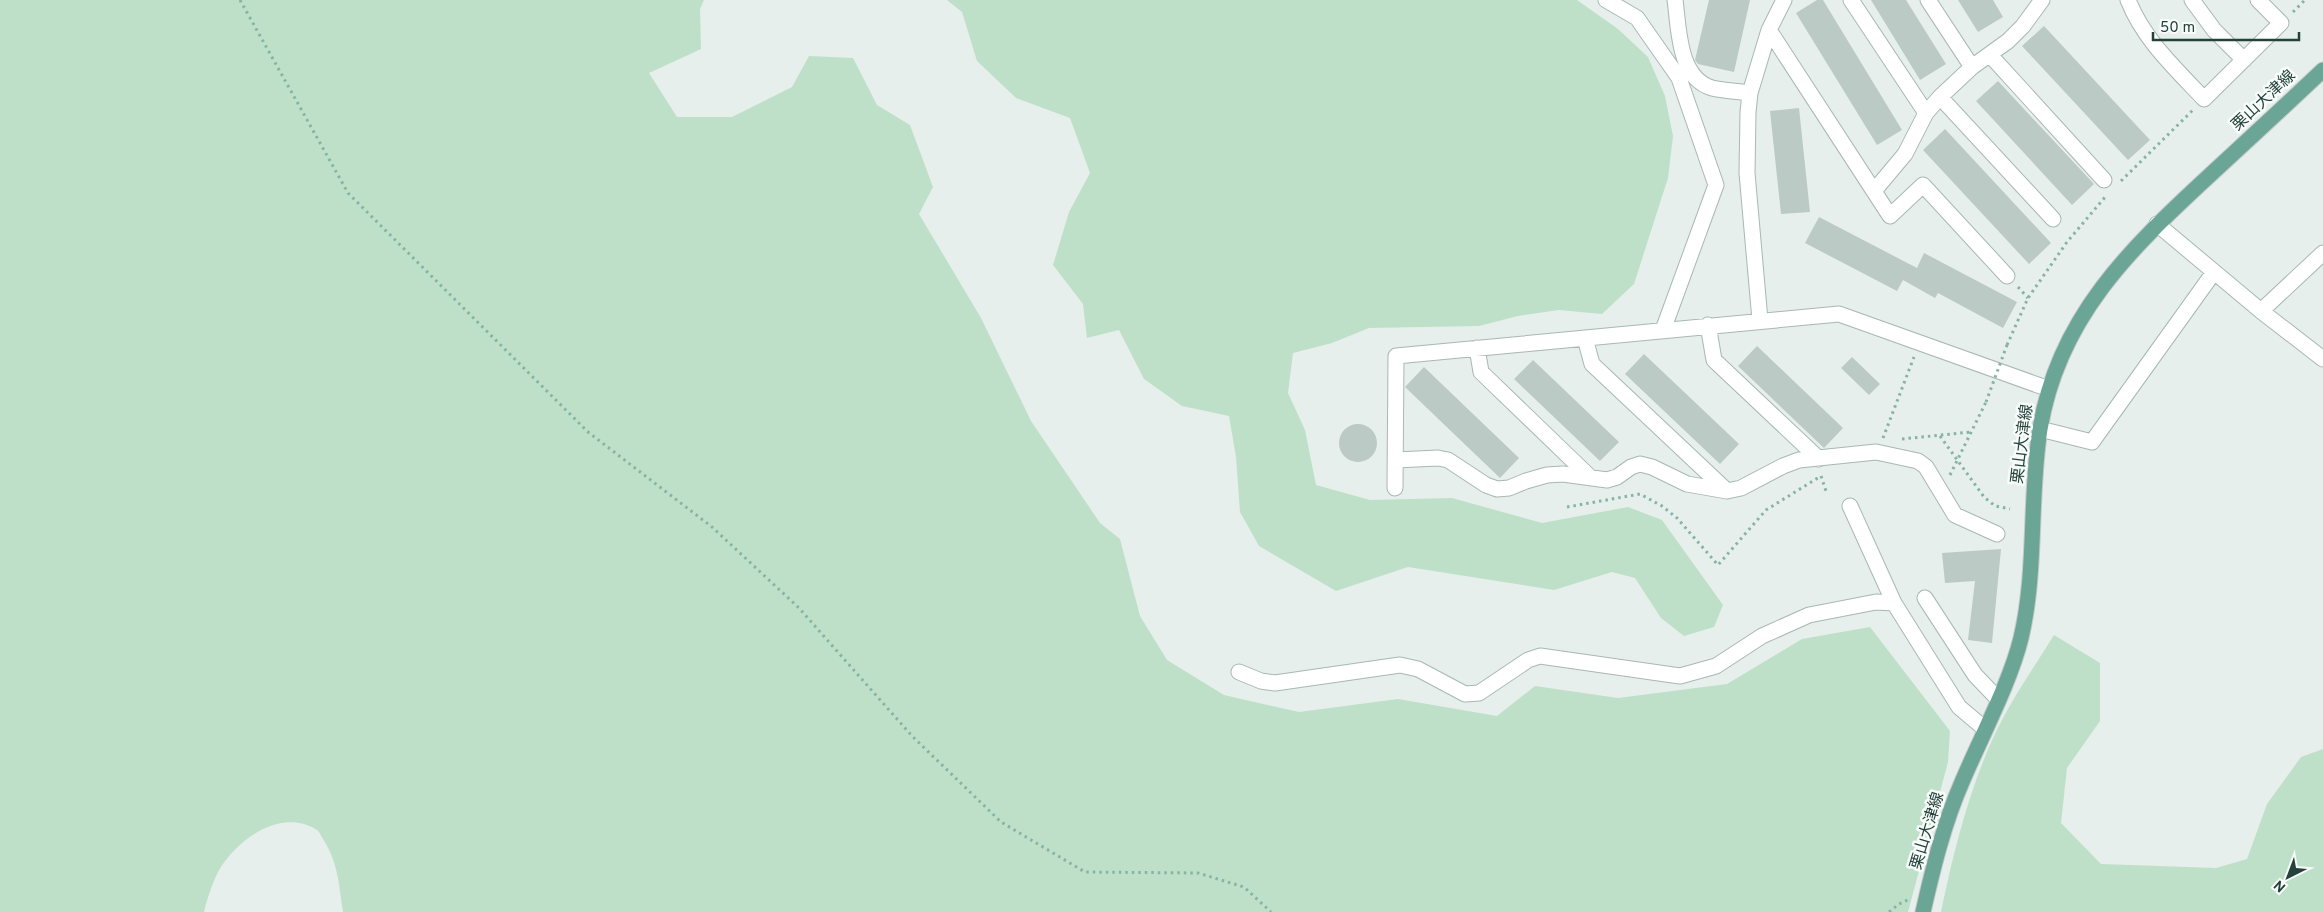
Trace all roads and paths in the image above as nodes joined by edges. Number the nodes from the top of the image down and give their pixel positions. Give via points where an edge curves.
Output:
1 (240, 0) edge
2 (1606, 0) edge
3 (1675, 0) edge
4 (1784, 0) edge
5 (1851, 0) edge
6 (1928, 0) edge
7 (2042, 0) edge
8 (2128, 0) edge
9 (2192, 0) edge
10 (2258, 0) edge
11 (1769, 30) junction
12 (1990, 55) junction
13 (2244, 60) junction
14 (1972, 67) junction
15 (2323, 70) edge
16 (1750, 93) junction
17 (1940, 97) junction
18 (2204, 99) junction
19 (1926, 113) junction
20 (2112, 184) junction
21 (1874, 191) junction
22 (2053, 219) dead end
23 (2157, 224) junction
24 (2323, 252) edge
25 (2214, 272) junction
26 (2008, 276) dead end
27 (2261, 311) junction
28 (1760, 320) junction
29 (1708, 325) junction
30 (1663, 330) junction
31 (1585, 338) junction
32 (1477, 348) junction
33 (2323, 359) edge
34 (2049, 389) junction
35 (2040, 429) junction
36 (1940, 435) dead end
37 (1819, 459) junction
38 (1396, 460) junction
39 (1957, 460) junction
40 (1821, 476) dead end
41 (1591, 478) junction
42 (1395, 488) dead end
43 (1727, 492) junction
44 (1942, 492) junction
45 (1827, 494) dead end
46 (1850, 506) dead end
47 (2010, 509) dead end
48 (1997, 534) dead end
49 (1925, 598) dead end
50 (1894, 603) junction
51 (1240, 672) dead end
52 (1998, 699) junction
53 (1984, 729) junction
54 (1271, 912) edge
55 (1923, 912) edge

1 - 54 path via 348,193 588,432 712,527 799,608 912,736 1001,822 1085,872 1198,873 1244,887
2 - 30 street via 1637,18 1679,78 1716,184
3 - 16 street via 1686,62 1696,80 1711,87
4 - 11 street
5 - 19 street
6 - 14 street
7 - 12 street via 2023,26
8 - 18 street via 2157,50
9 - 13 street via 2214,30
10 - 13 street via 2281,23
11 - 16 street
11 - 21 street
12 - 14 street
12 - 20 street
13 - 18 street
14 - 17 street
15 - 23 main road, 栗山大津線
16 - 28 street via 1747,173
17 - 19 street
17 - 22 street
18 - 20 path
19 - 21 street via 1905,154
20 - 39 path, bridge via 2028,298 1986,402
21 - 26 street via 1890,216 1923,185
23 - 25 street
23 - 34 main road, 栗山大津線 via 2116,268 2083,314 2063,349
24 - 27 street
25 - 27 street
25 - 35 street via 2092,442
27 - 33 street
28 - 29 street
28 - 34 street via 1840,314
29 - 30 street
29 - 37 street via 1714,360
30 - 31 street
31 - 32 street
31 - 43 street via 1592,364
32 - 38 street via 1396,356
32 - 41 street via 1481,372
34 - 35 main road, 栗山大津線
35 - 52 main road, 栗山大津線 via 2021,638
36 - 39 path
37 - 43 street via 1798,460
37 - 44 street via 1876,452 1918,461 1926,467
38 - 41 street via 1448,460 1497,489 1547,475
38 - 42 street
39 - 44 path
39 - 47 path via 1984,497 1995,506
40 - 45 path
41 - 43 street via 1607,480 1640,464 1687,484
44 - 48 street via 1956,515
46 - 50 street
49 - 52 street via 1975,675
50 - 51 street via 1876,602 1809,615 1762,636 1716,666 1680,676 1540,656 1528,660 1480,693 1465,694 1418,669 1400,665 1275,683
50 - 53 street via 1959,708
52 - 53 main road, 栗山大津線
53 - 55 main road, 栗山大津線 via 1936,857

